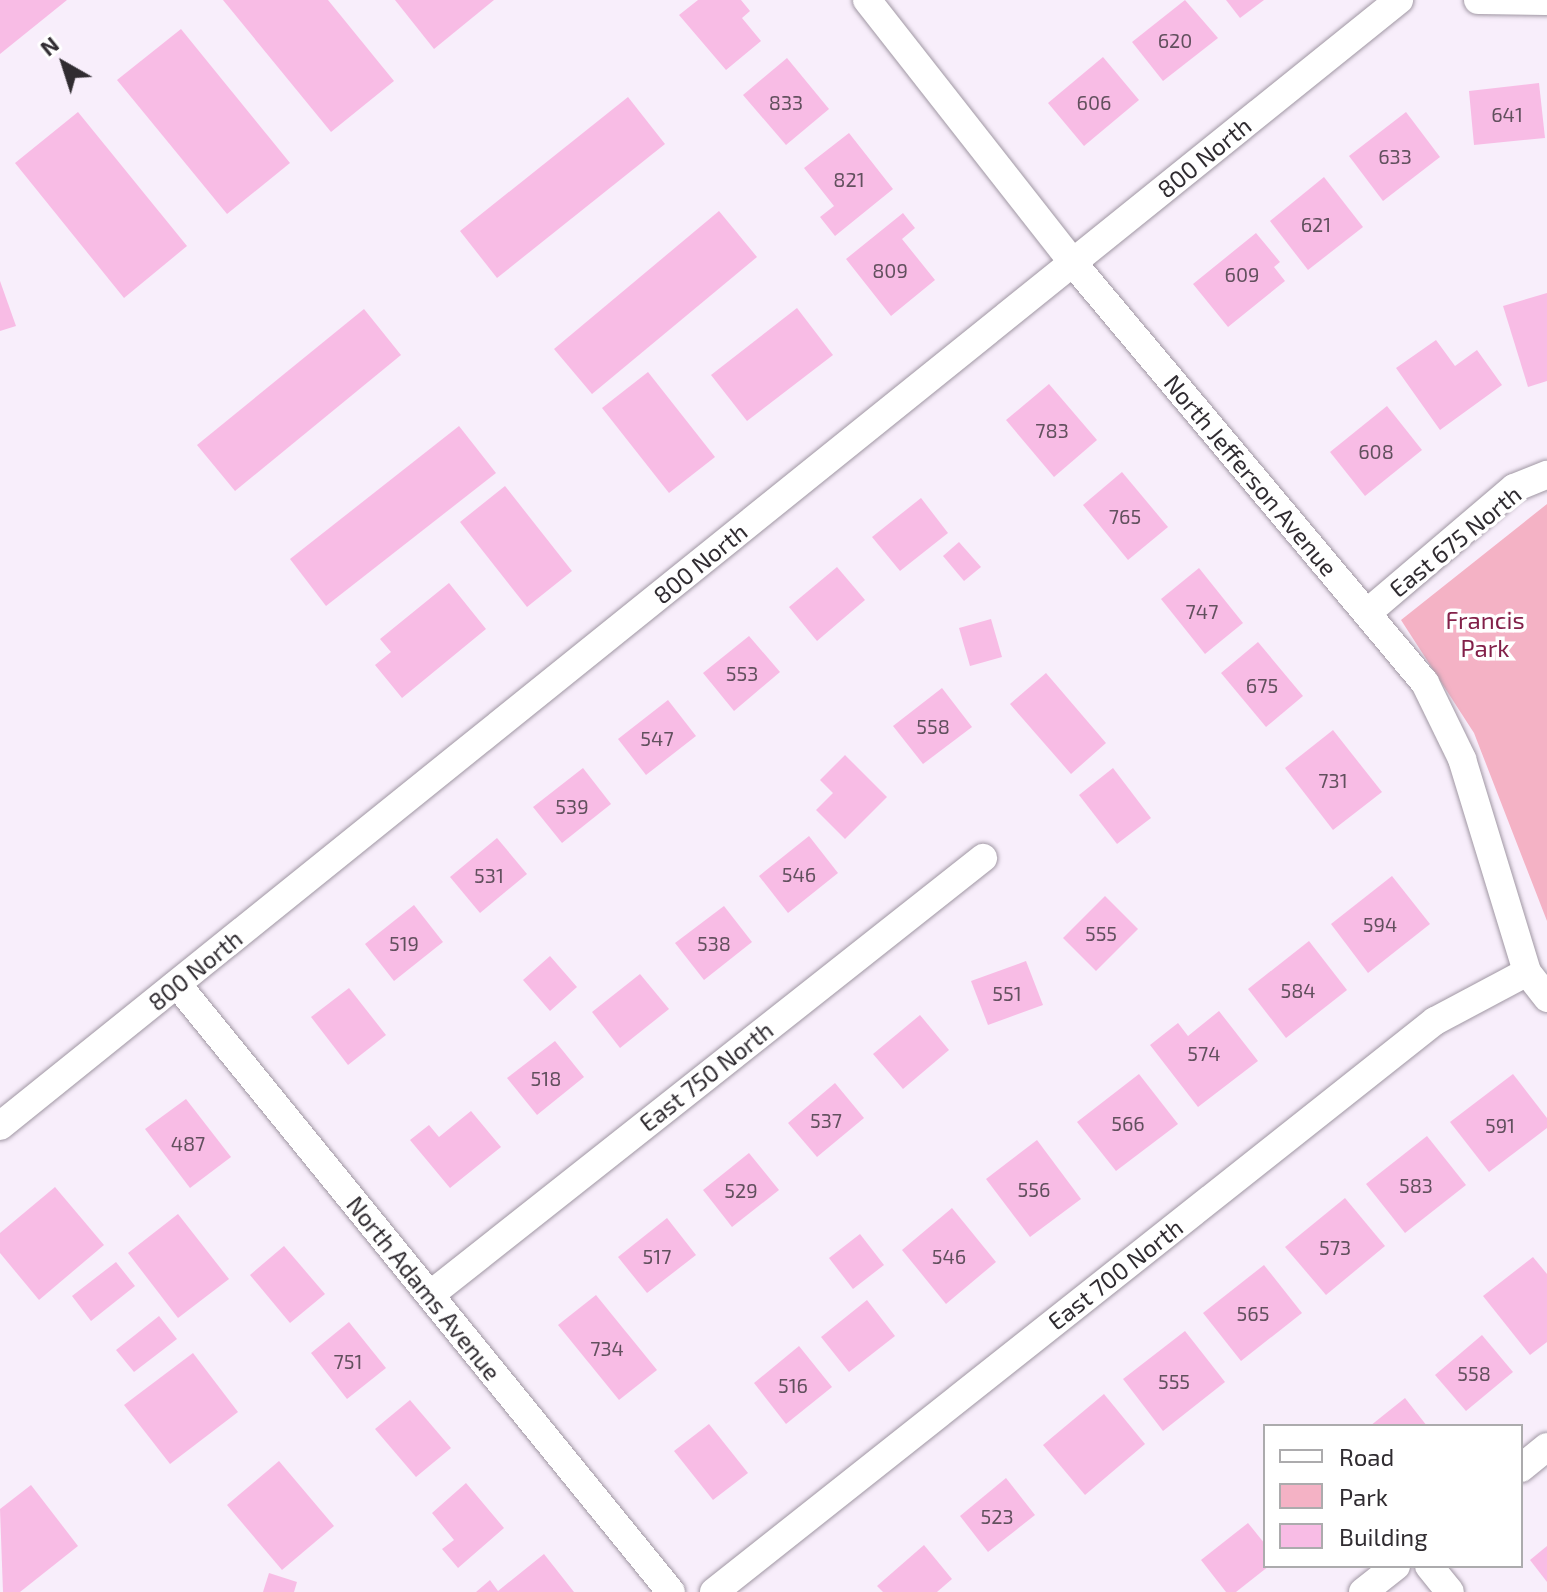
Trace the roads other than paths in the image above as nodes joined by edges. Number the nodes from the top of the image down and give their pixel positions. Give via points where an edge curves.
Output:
1 (867, 0) edge
2 (1399, 0) edge
3 (1478, 0) edge
4 (1547, 1) edge
5 (1073, 263) junction
6 (1547, 475) edge
7 (1367, 613) junction
8 (983, 858) dead end
9 (1527, 972) junction
10 (177, 984) junction
11 (1547, 998) edge
12 (0, 1126) edge
13 (430, 1295) junction
14 (1547, 1447) edge
15 (1523, 1466) edge
16 (1393, 1568) edge
17 (1431, 1568) edge
18 (671, 1592) edge
19 (714, 1592) edge
20 (1363, 1592) edge
21 (1450, 1592) edge

1 - 5 street, North Jefferson Avenue
2 - 5 street, 800 North
3 - 4 street
5 - 7 street, North Jefferson Avenue
5 - 10 street, 800 North
6 - 7 street, East 675 North via 1514,488
7 - 9 street, North Jefferson Avenue via 1425,683 1462,759
8 - 13 street, East 750 North
9 - 11 street, North Jefferson Avenue
9 - 19 street, East 700 North via 1435,1021
10 - 12 street, 800 North
10 - 13 street, North Adams Avenue
13 - 18 street, North Adams Avenue
14 - 15 street
16 - 20 street
17 - 21 street

